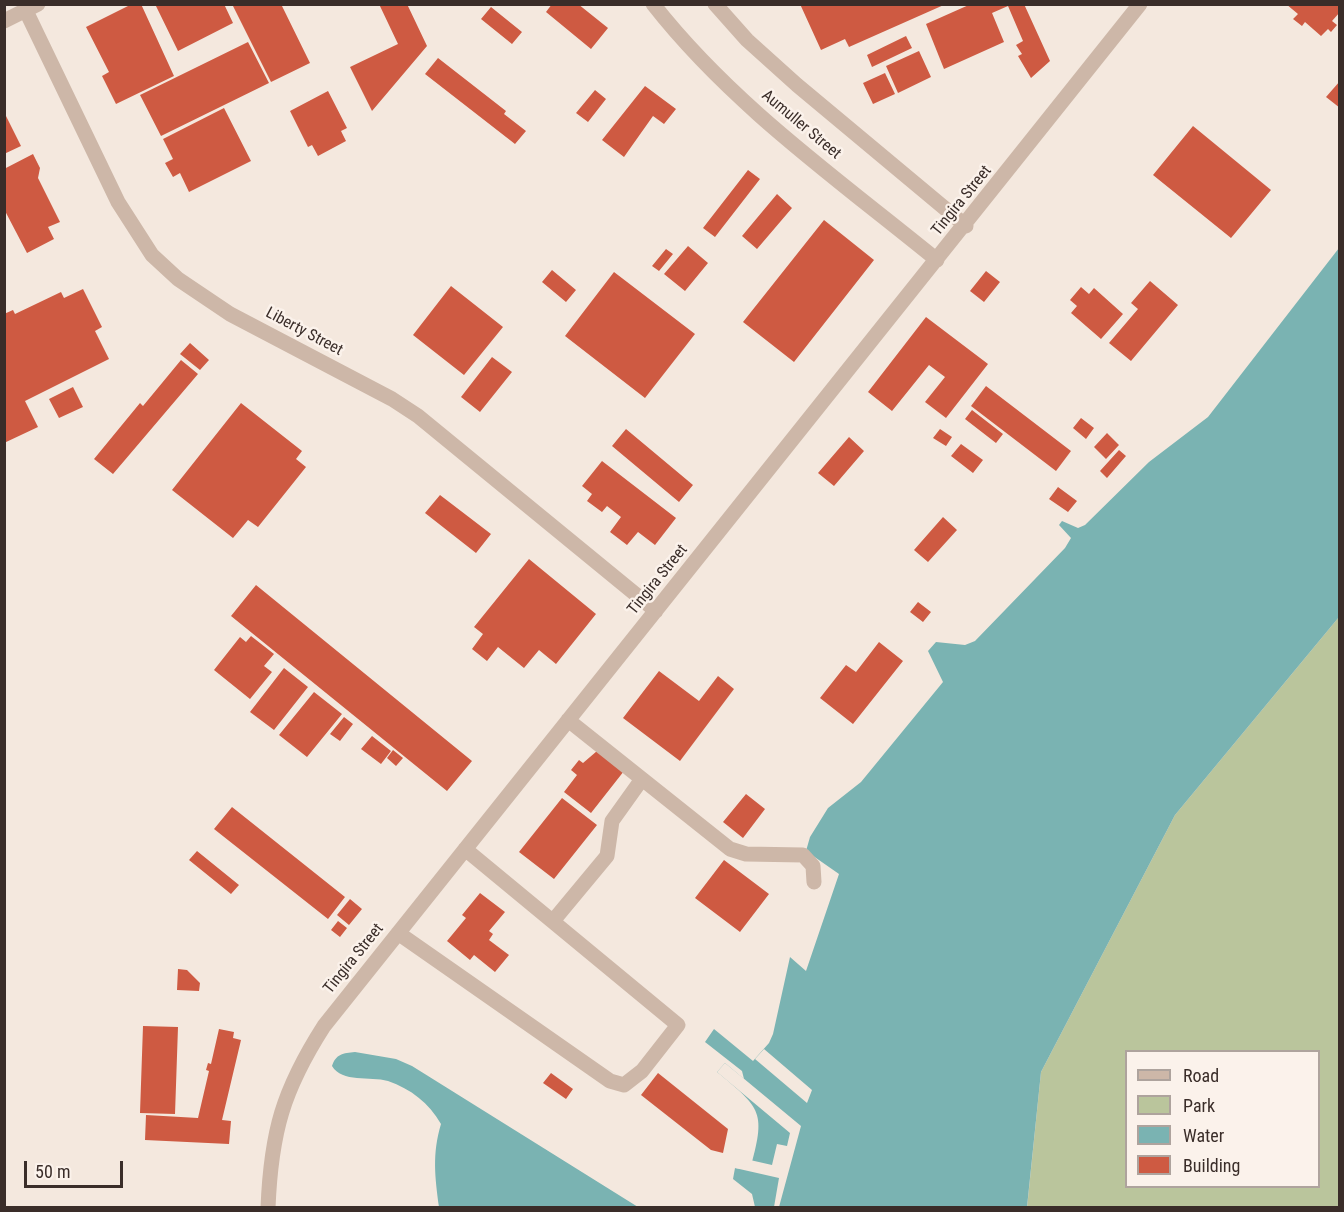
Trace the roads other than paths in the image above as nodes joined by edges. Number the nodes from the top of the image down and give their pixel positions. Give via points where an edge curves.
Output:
1 (653, 4) edge
2 (715, 4) edge
3 (1140, 4) edge
4 (32, 8) edge
5 (4, 21) edge
6 (966, 226) junction
7 (937, 260) junction
8 (656, 611) junction
9 (568, 720) junction
10 (642, 779) junction
11 (465, 849) junction
12 (814, 882) dead end
13 (553, 921) junction
14 (398, 933) junction
15 (268, 1208) edge

1 - 7 street, Aumuller Street via 691,51 732,91
2 - 6 street, Aumuller Street via 734,27 797,85
3 - 6 street, Tingira Street
4 - 5 street
4 - 8 street, Liberty Street via 118,202 152,255 212,303 418,416
6 - 7 street, Tingira Street
7 - 8 street, Tingira Street
8 - 9 street, Tingira Street
9 - 10 street
9 - 11 street, Tingira Street
10 - 12 street via 730,849 746,854 803,855 813,866
10 - 13 street via 612,821 607,856
11 - 13 street
11 - 14 street, Tingira Street
13 - 14 street via 678,1025 628,1083 618,1086 610,1081
14 - 15 street, Tingira Street via 304,1056 275,1134

